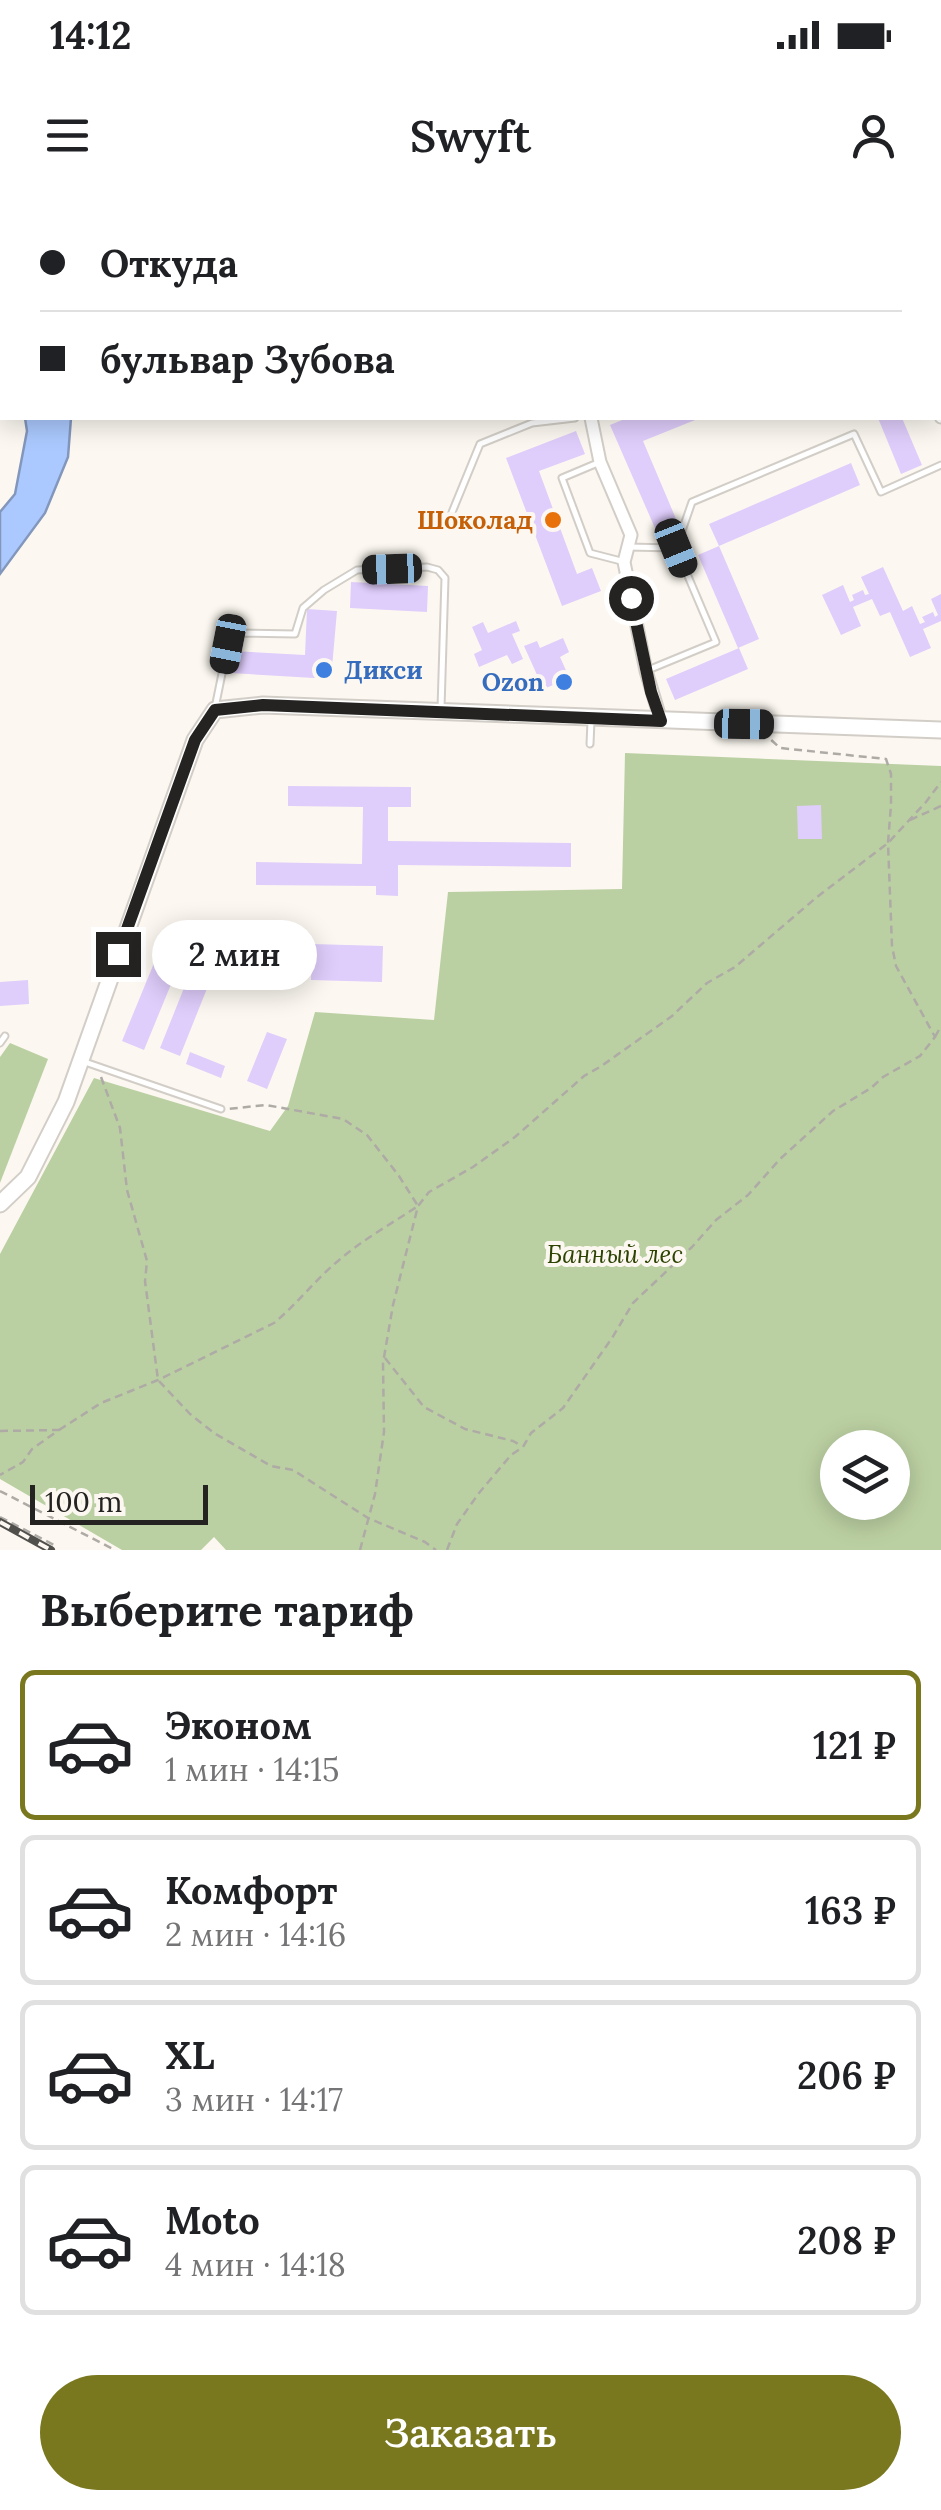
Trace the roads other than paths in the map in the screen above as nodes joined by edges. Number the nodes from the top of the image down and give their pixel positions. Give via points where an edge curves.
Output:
1 (561, 420) edge
2 (591, 420) edge
3 (600, 462) junction
4 (941, 465) edge
5 (448, 522) dead end
6 (628, 546) junction
7 (676, 548) junction
8 (624, 562) junction
9 (646, 671) junction
10 (215, 710) junction
11 (441, 711) junction
12 (591, 718) junction
13 (661, 721) junction
14 (941, 730) edge
15 (590, 744) dead end
16 (5, 1036) dead end
17 (0, 1043) edge
18 (80, 1060) junction
19 (220, 1110) road end
20 (0, 1204) edge

1 - 5 lane via 480,444
2 - 3 street
3 - 6 street via 631,535
3 - 8 lane via 562,478 590,553
4 - 7 lane via 881,492 854,434 692,502
6 - 7 lane
6 - 8 street
7 - 9 lane via 716,642
8 - 9 street
9 - 13 street
10 - 11 street via 263,705
10 - 11 lane via 228,644 237,633 295,634 303,608 356,570 427,568 445,578
10 - 18 street via 195,740
11 - 12 street
12 - 13 street
12 - 15 lane
13 - 14 street
16 - 17 lane
18 - 19 lane
18 - 20 street via 28,1177

